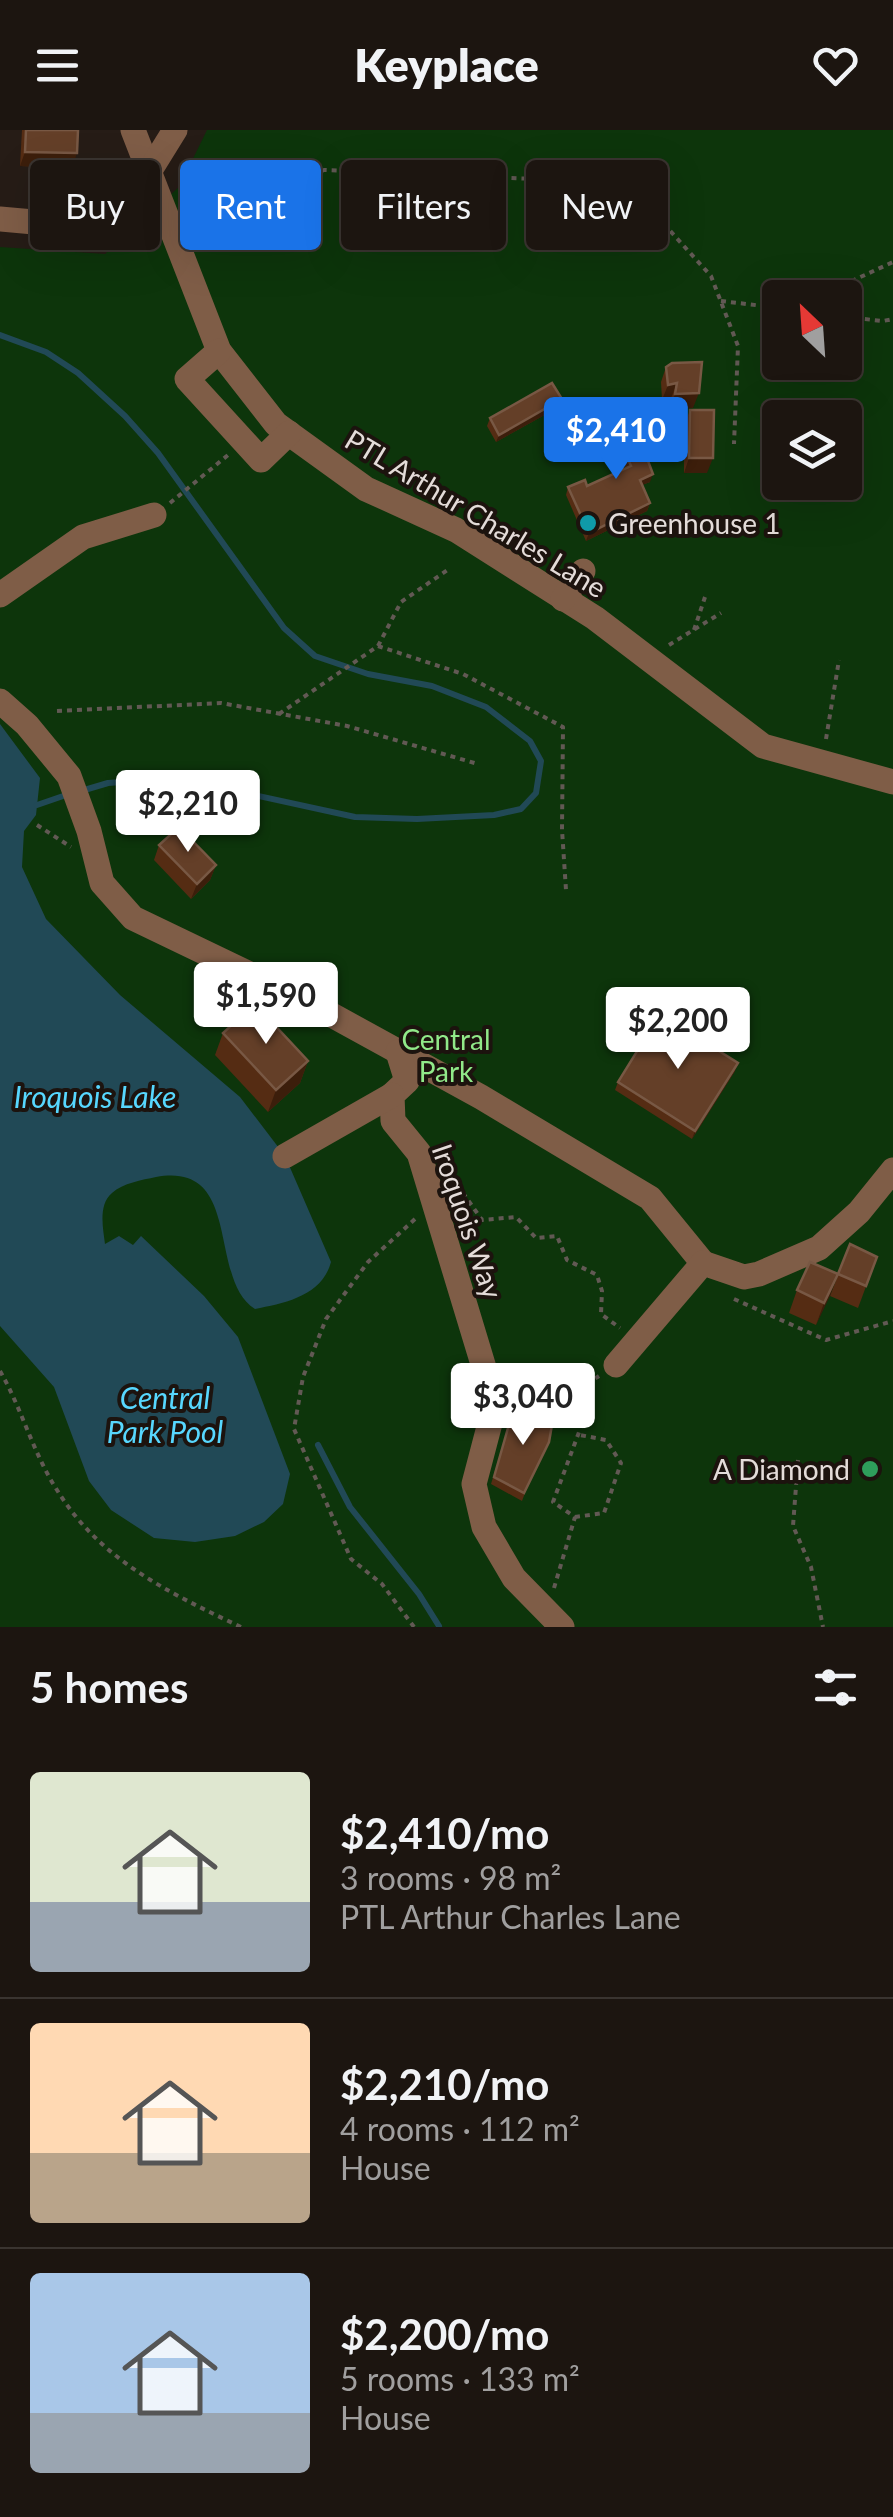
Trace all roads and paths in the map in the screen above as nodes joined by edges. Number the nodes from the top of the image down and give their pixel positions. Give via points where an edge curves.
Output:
1 (133, 130) edge
2 (154, 130) edge
3 (175, 130) edge
4 (144, 160) edge
5 (150, 160) edge
6 (156, 160) edge
7 (321, 171) edge
8 (160, 200) edge
9 (0, 220) edge
10 (30, 222) edge
11 (893, 262) edge
12 (854, 280) edge
13 (721, 301) junction
14 (762, 306) edge
15 (862, 319) edge
16 (893, 320) edge
17 (219, 351) junction
18 (290, 433) junction
19 (244, 442) junction
20 (734, 444) dead end
21 (164, 508) joint
22 (449, 569) dead end
23 (582, 570) dead end
24 (0, 595) edge
25 (705, 597) dead end
26 (563, 599) junction
27 (721, 614) dead end
28 (694, 630) junction
29 (378, 646) junction
30 (649, 657) junction
31 (839, 660) dead end
32 (0, 701) edge
33 (57, 711) dead end
34 (279, 714) junction
35 (822, 763) junction
36 (478, 764) dead end
37 (893, 782) edge
38 (566, 890) dead end
39 (398, 1052) junction
40 (392, 1095) junction
41 (285, 1156) dead end
42 (893, 1170) edge
43 (436, 1208) junction
44 (703, 1264) junction
45 (727, 1296) dead end
46 (893, 1321) edge
47 (626, 1333) dead end
48 (616, 1365) joint
49 (0, 1371) edge
50 (577, 1387) junction
51 (491, 1393) junction
52 (578, 1435) junction
53 (798, 1460) dead end
54 (576, 1517) junction
55 (554, 1619) edge
56 (241, 1627) edge
57 (414, 1627) edge
58 (823, 1627) edge

1 - 4 street, PTL Arthur Charles Lane
2 - 5 street
3 - 6 street
7 - 13 path via 536,179 664,223 712,276
8 - 17 street, PTL Arthur Charles Lane
9 - 10 street
11 - 12 path
13 - 14 path
13 - 20 path via 738,346
15 - 16 path
17 - 18 street, PTL Arthur Charles Lane
17 - 19 street via 188,380
18 - 19 street via 261,460
18 - 26 street, PTL Arthur Charles Lane via 366,488 456,530
19 - 21 path
21 - 24 street via 83,536
22 - 29 path via 401,602
23 - 26 street
25 - 28 path
26 - 30 street, PTL Arthur Charles Lane
27 - 28 path
28 - 30 path
29 - 34 path
29 - 38 path via 463,674 563,727
30 - 35 street, PTL Arthur Charles Lane via 763,746
31 - 35 path
32 - 39 street via 69,776 102,884 133,918
33 - 34 path via 222,703
34 - 36 path
35 - 37 street, PTL Arthur Charles Lane
39 - 40 street, Iroquois Way via 407,1082
39 - 44 street via 650,1198
40 - 41 street
40 - 43 street, Iroquois Way via 392,1122 419,1153
42 - 44 street via 819,1248 744,1277
43 - 47 path via 463,1193 482,1220 516,1217 536,1238 557,1236 567,1260 597,1275 600,1314
43 - 51 street, Iroquois Way
43 - 57 path via 411,1221 368,1262 326,1319 303,1377 294,1429 351,1559 382,1584
44 - 48 street
45 - 46 path via 826,1340
48 - 50 path
49 - 56 path via 55,1488 90,1536 126,1566
50 - 51 path
50 - 52 path via 585,1416
51 - 55 street, Iroquois Way via 495,1404 474,1484 484,1527 514,1578
52 - 54 path via 553,1502
52 - 54 path via 606,1440 621,1463 604,1513
53 - 58 path via 793,1526 812,1567
54 - 55 path

